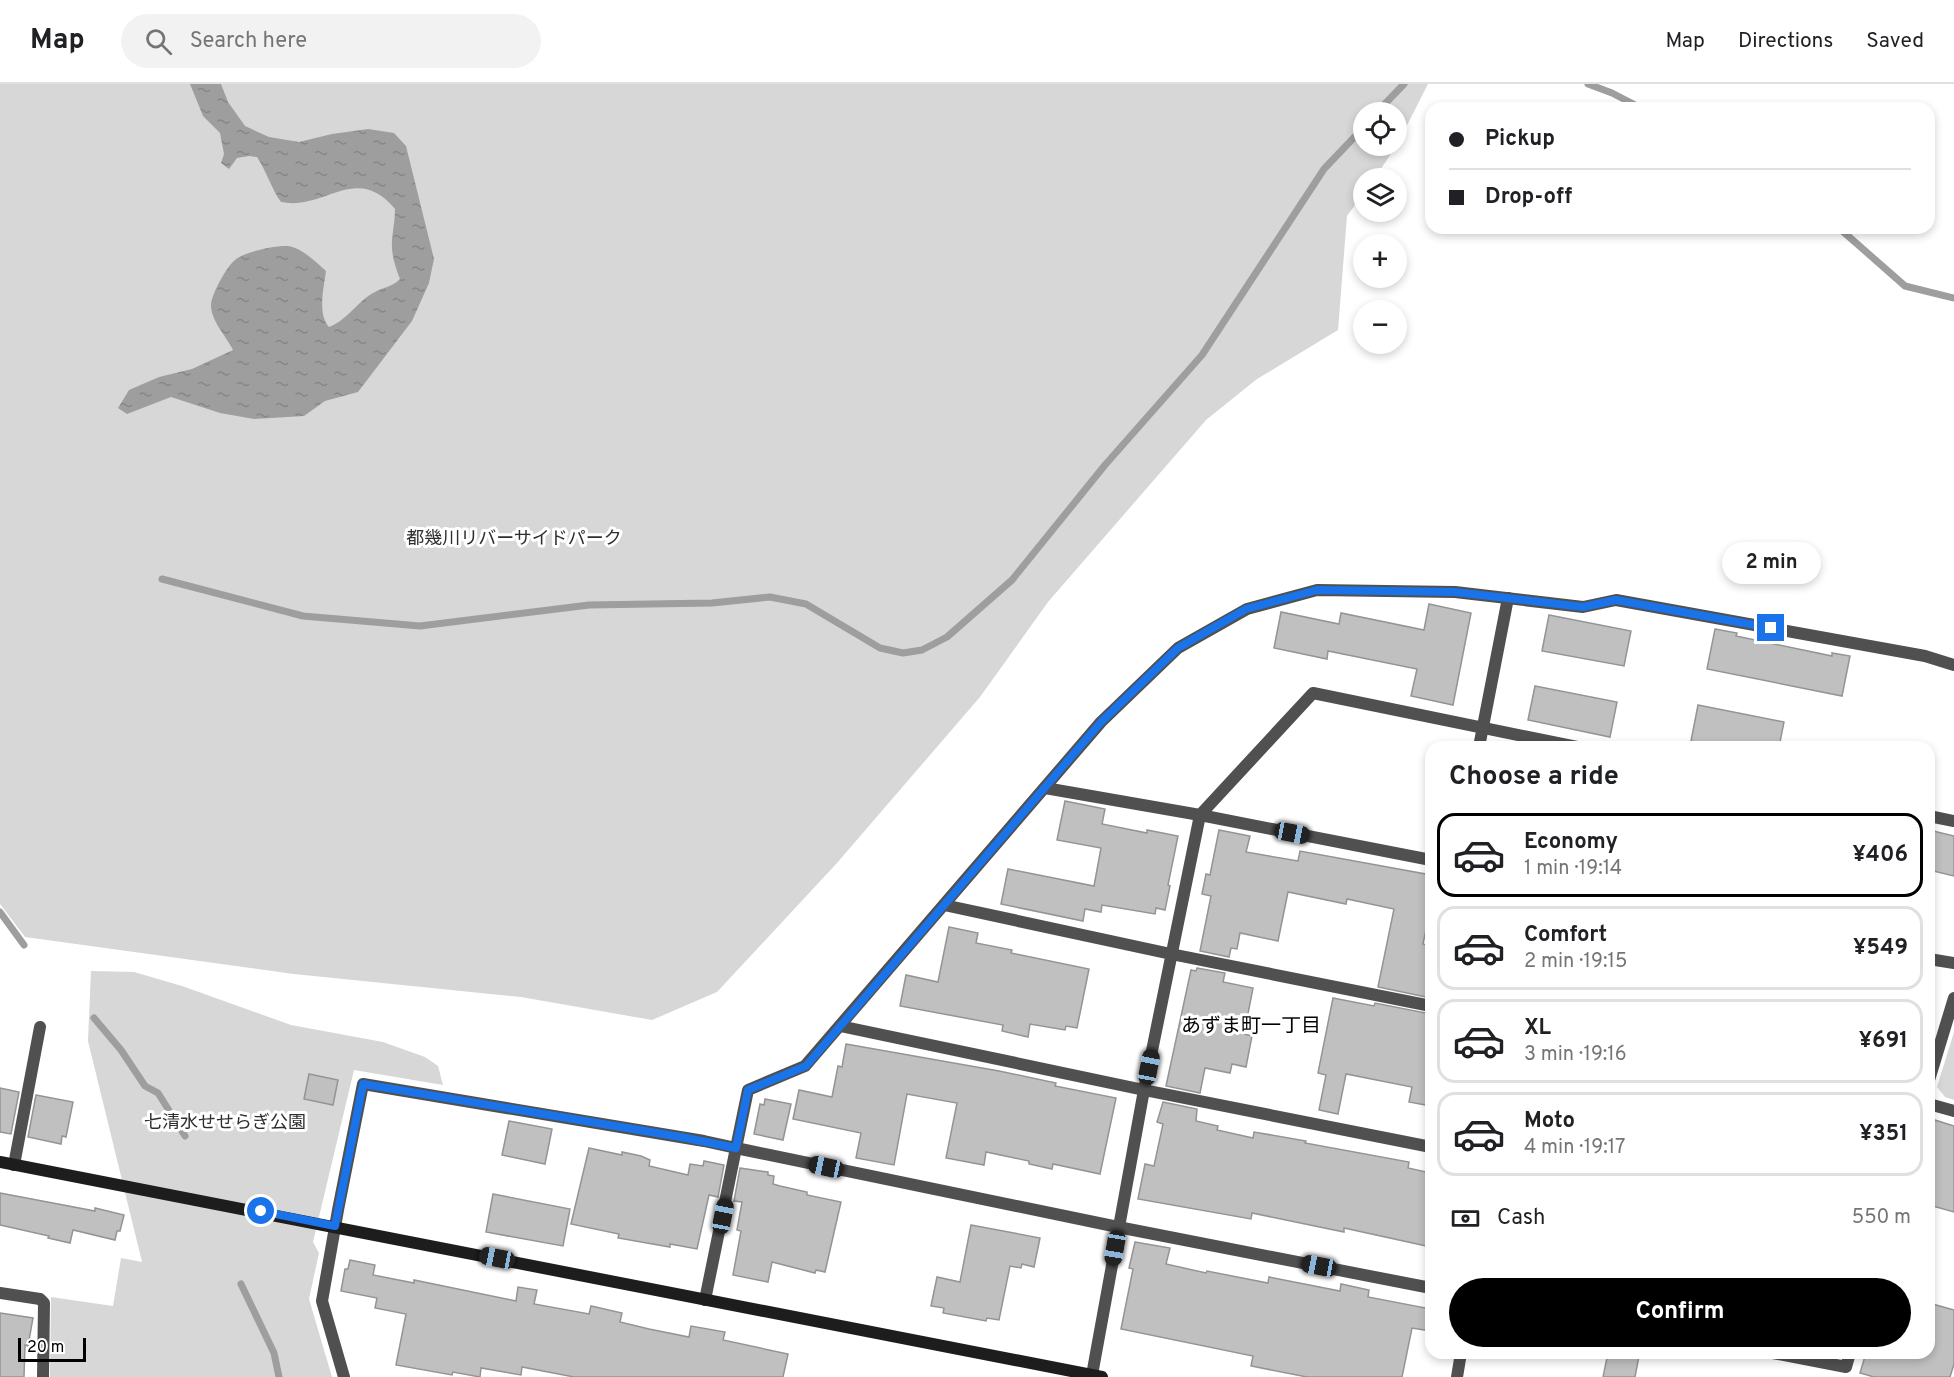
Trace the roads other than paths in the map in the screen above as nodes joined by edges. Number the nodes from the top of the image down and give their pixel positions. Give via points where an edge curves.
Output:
1 (1508, 598) junction
2 (1954, 665) edge
3 (1483, 728) junction
4 (1480, 741) edge
5 (1547, 741) edge
6 (1045, 788) junction
7 (1200, 815) junction
8 (1935, 817) edge
9 (1954, 821) edge
10 (1425, 859) edge
11 (944, 905) junction
12 (1171, 954) junction
13 (1935, 959) edge
14 (1954, 963) edge
15 (1954, 998) edge
16 (1425, 1005) edge
17 (40, 1026) dead end
18 (840, 1026) junction
19 (1935, 1060) edge
20 (1144, 1090) junction
21 (1935, 1106) edge
22 (1954, 1111) edge
23 (1425, 1146) edge
24 (736, 1148) junction
25 (0, 1162) edge
26 (14, 1165) junction
27 (335, 1226) junction
28 (1118, 1227) junction
29 (1425, 1287) edge
30 (0, 1293) edge
31 (705, 1300) junction
32 (1460, 1359) edge
33 (1804, 1359) edge
34 (1848, 1359) edge
35 (1095, 1376) edge
36 (43, 1377) edge
37 (344, 1377) edge
38 (1456, 1377) edge

1 - 2 street via 1583,607 1616,600 1925,656
1 - 3 street
1 - 6 street via 1455,592 1317,590 1246,609 1178,648 1101,722
3 - 4 street
3 - 5 street
3 - 7 street via 1313,693
6 - 7 street
6 - 11 street
7 - 10 street
7 - 12 street
8 - 9 street
11 - 12 street
11 - 18 street
12 - 16 street
12 - 20 street
13 - 14 street
15 - 19 street
17 - 26 street
18 - 20 street
18 - 24 street via 806,1066 748,1090
20 - 23 street
20 - 28 street
21 - 22 street
24 - 27 street via 363,1084
24 - 28 street
24 - 31 street
25 - 26 street
26 - 27 street
27 - 31 street
27 - 37 street via 322,1300
28 - 29 street
28 - 35 street
30 - 36 street via 40,1299 44,1303
31 - 35 street
32 - 38 street
33 - 34 street via 1846,1367

